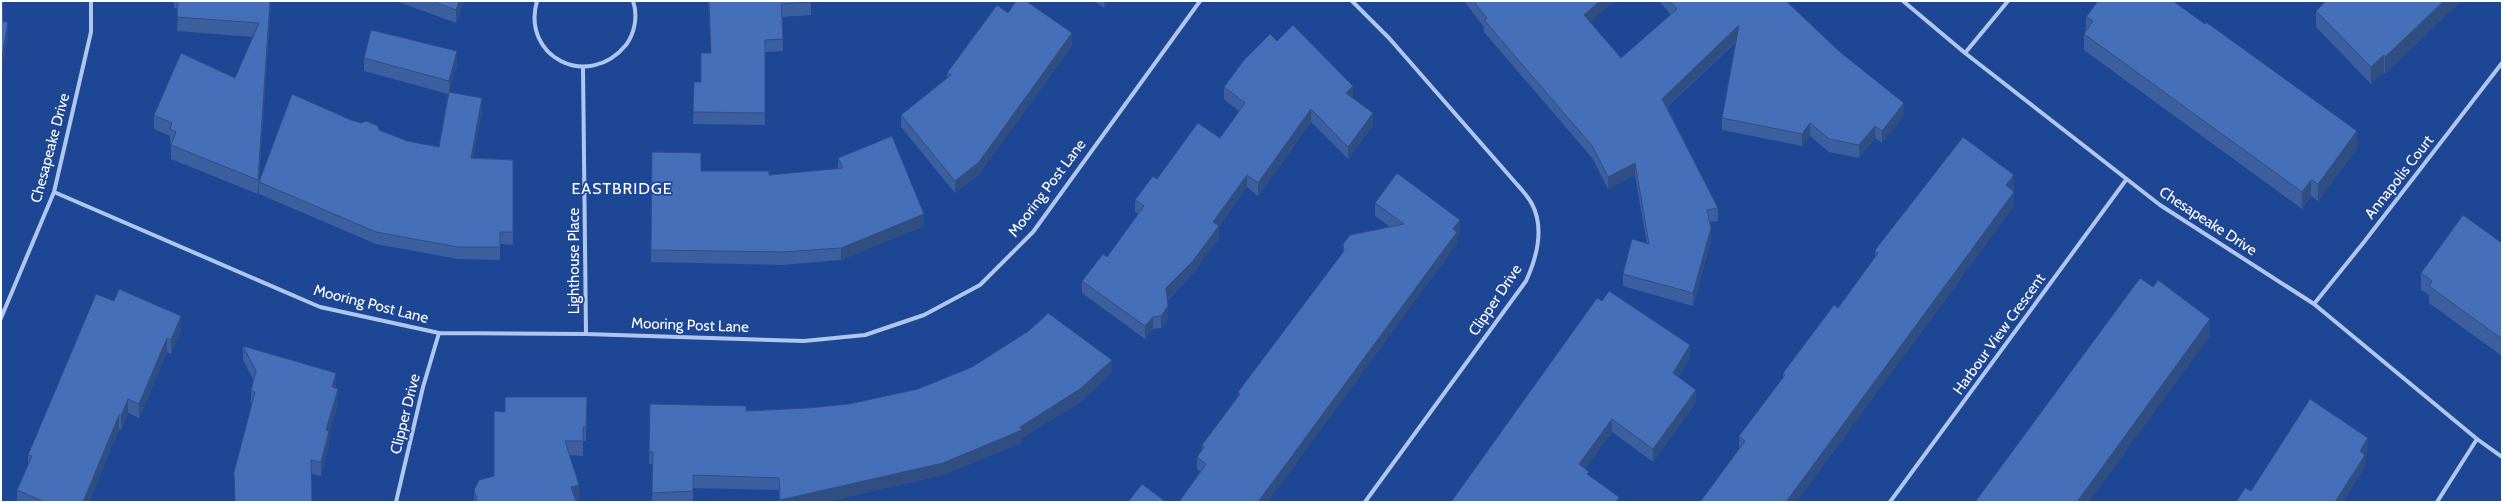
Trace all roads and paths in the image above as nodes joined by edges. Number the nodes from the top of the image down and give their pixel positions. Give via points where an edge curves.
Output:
1 (91, 1) edge
2 (537, 1) edge
3 (633, 1) edge
4 (1200, 1) edge
5 (1352, 1) edge
6 (1903, 1) edge
7 (2008, 1) edge
8 (1965, 53) junction
9 (2502, 63) edge
10 (583, 68) junction
11 (2126, 180) junction
12 (54, 192) junction
13 (2314, 304) junction
14 (1, 318) edge
15 (439, 333) junction
16 (586, 334) junction
17 (2476, 439) junction
18 (2502, 457) edge
19 (396, 502) edge
20 (1364, 502) edge
21 (1890, 502) edge
22 (2437, 502) edge

1 - 12 street, Chesapeake Drive via 91,32
2 - 10 street via 534,10 536,31 544,47 557,59
3 - 10 street via 636,21 631,38 616,56 601,65
4 - 16 street, Mooring Post Lane via 1033,232 980,285 924,315 858,336 804,341
5 - 20 street, Clipper Drive via 1388,38 1514,181 1532,204 1538,230 1537,257 1526,281
6 - 8 street, Chesapeake Drive
7 - 8 street
8 - 11 street, Chesapeake Drive
9 - 13 street, Annapolis Court
10 - 16 street, Lighthouse Place
11 - 13 street, Chesapeake Drive via 2160,205
11 - 21 street, Harbour View Crescent
12 - 14 street, Chesapeake Drive
12 - 15 street, Mooring Post Lane via 320,307
13 - 17 street, Chesapeake Drive
15 - 16 street, Mooring Post Lane
15 - 19 street, Clipper Drive via 423,387
17 - 18 street, Chesapeake Drive
17 - 22 street

